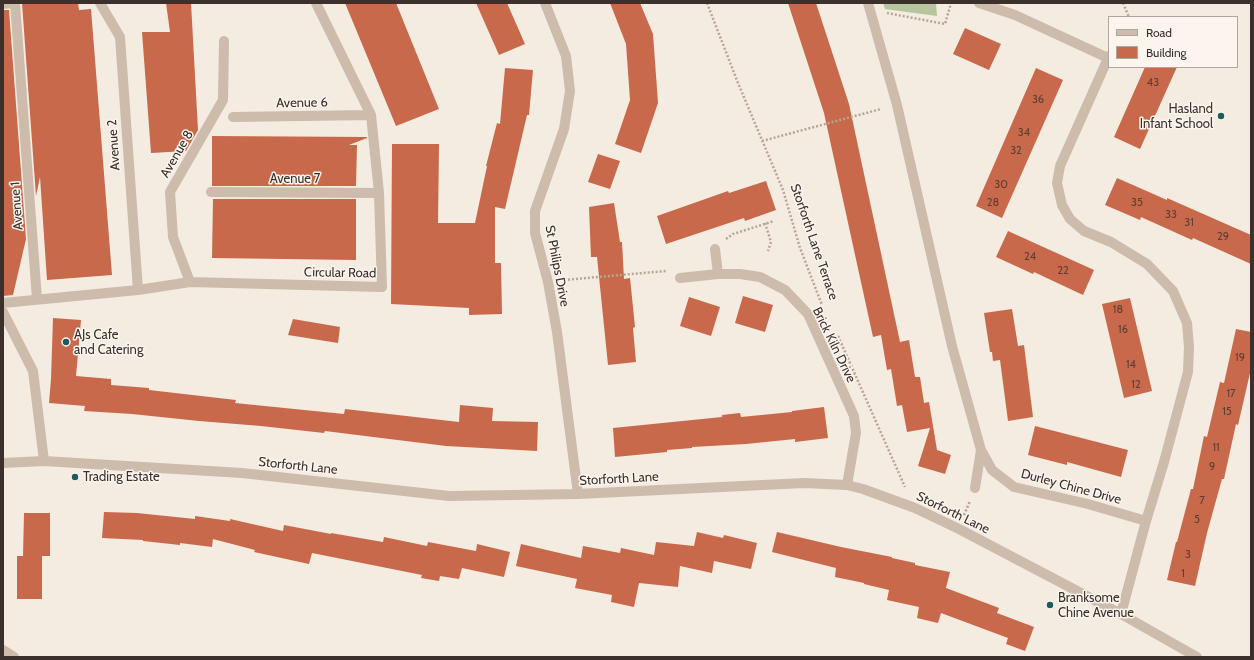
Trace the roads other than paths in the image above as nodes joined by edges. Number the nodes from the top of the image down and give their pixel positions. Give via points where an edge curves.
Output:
1 (100, 3) edge
2 (316, 3) edge
3 (545, 3) edge
4 (979, 3) edge
5 (3, 4) edge
6 (870, 6) edge
7 (224, 41) dead end
8 (1108, 57) edge
9 (371, 115) junction
10 (234, 117) dead end
11 (211, 192) dead end
12 (379, 193) junction
13 (715, 250) road end
14 (718, 274) junction
15 (680, 278) road end
16 (190, 282) junction
17 (138, 290) junction
18 (36, 300) junction
19 (3, 303) edge
20 (3, 312) edge
21 (981, 450) junction
22 (44, 462) junction
23 (3, 463) edge
24 (847, 485) junction
25 (975, 488) road end
26 (578, 494) junction
27 (1146, 521) junction
28 (1120, 614) junction
29 (3, 650) edge
30 (14, 657) edge
31 (1197, 657) edge

1 - 17 street, Avenue 2 via 120,37
2 - 9 street, Circular Road
3 - 26 street, St Philips Drive via 566,56 570,91 564,129 535,212 535,233 548,282 557,332
4 - 8 street via 1014,15
5 - 18 street, Avenue 1 via 15,3
6 - 21 street, Durley Chine Drive via 897,105 952,346
7 - 16 street, Avenue 8 via 223,100 170,192 173,238
8 - 27 street via 1060,166 1058,183 1062,205 1070,219 1084,230 1111,242 1147,264 1173,291 1187,323 1188,372
9 - 10 street, Avenue 6
9 - 12 street, Circular Road
11 - 12 street, Avenue 7
12 - 16 street, Circular Road via 382,288
13 - 14 street
14 - 15 street, Brick Kiln Drive
14 - 24 street, Brick Kiln Drive via 760,277 785,290 808,314 854,416 856,433
16 - 17 street, Circular Road
17 - 18 street, Circular Road
18 - 19 street, Circular Road
20 - 22 street via 33,371
21 - 25 street, Durley Chine Drive
21 - 27 street, Durley Chine Drive via 992,470 1014,486
22 - 23 street, Storforth Lane
22 - 26 street, Storforth Lane via 242,473 449,496
24 - 26 street, Storforth Lane via 804,483
24 - 28 street, Storforth Lane via 915,508
27 - 28 street
28 - 31 street, Storforth Lane
29 - 30 street

